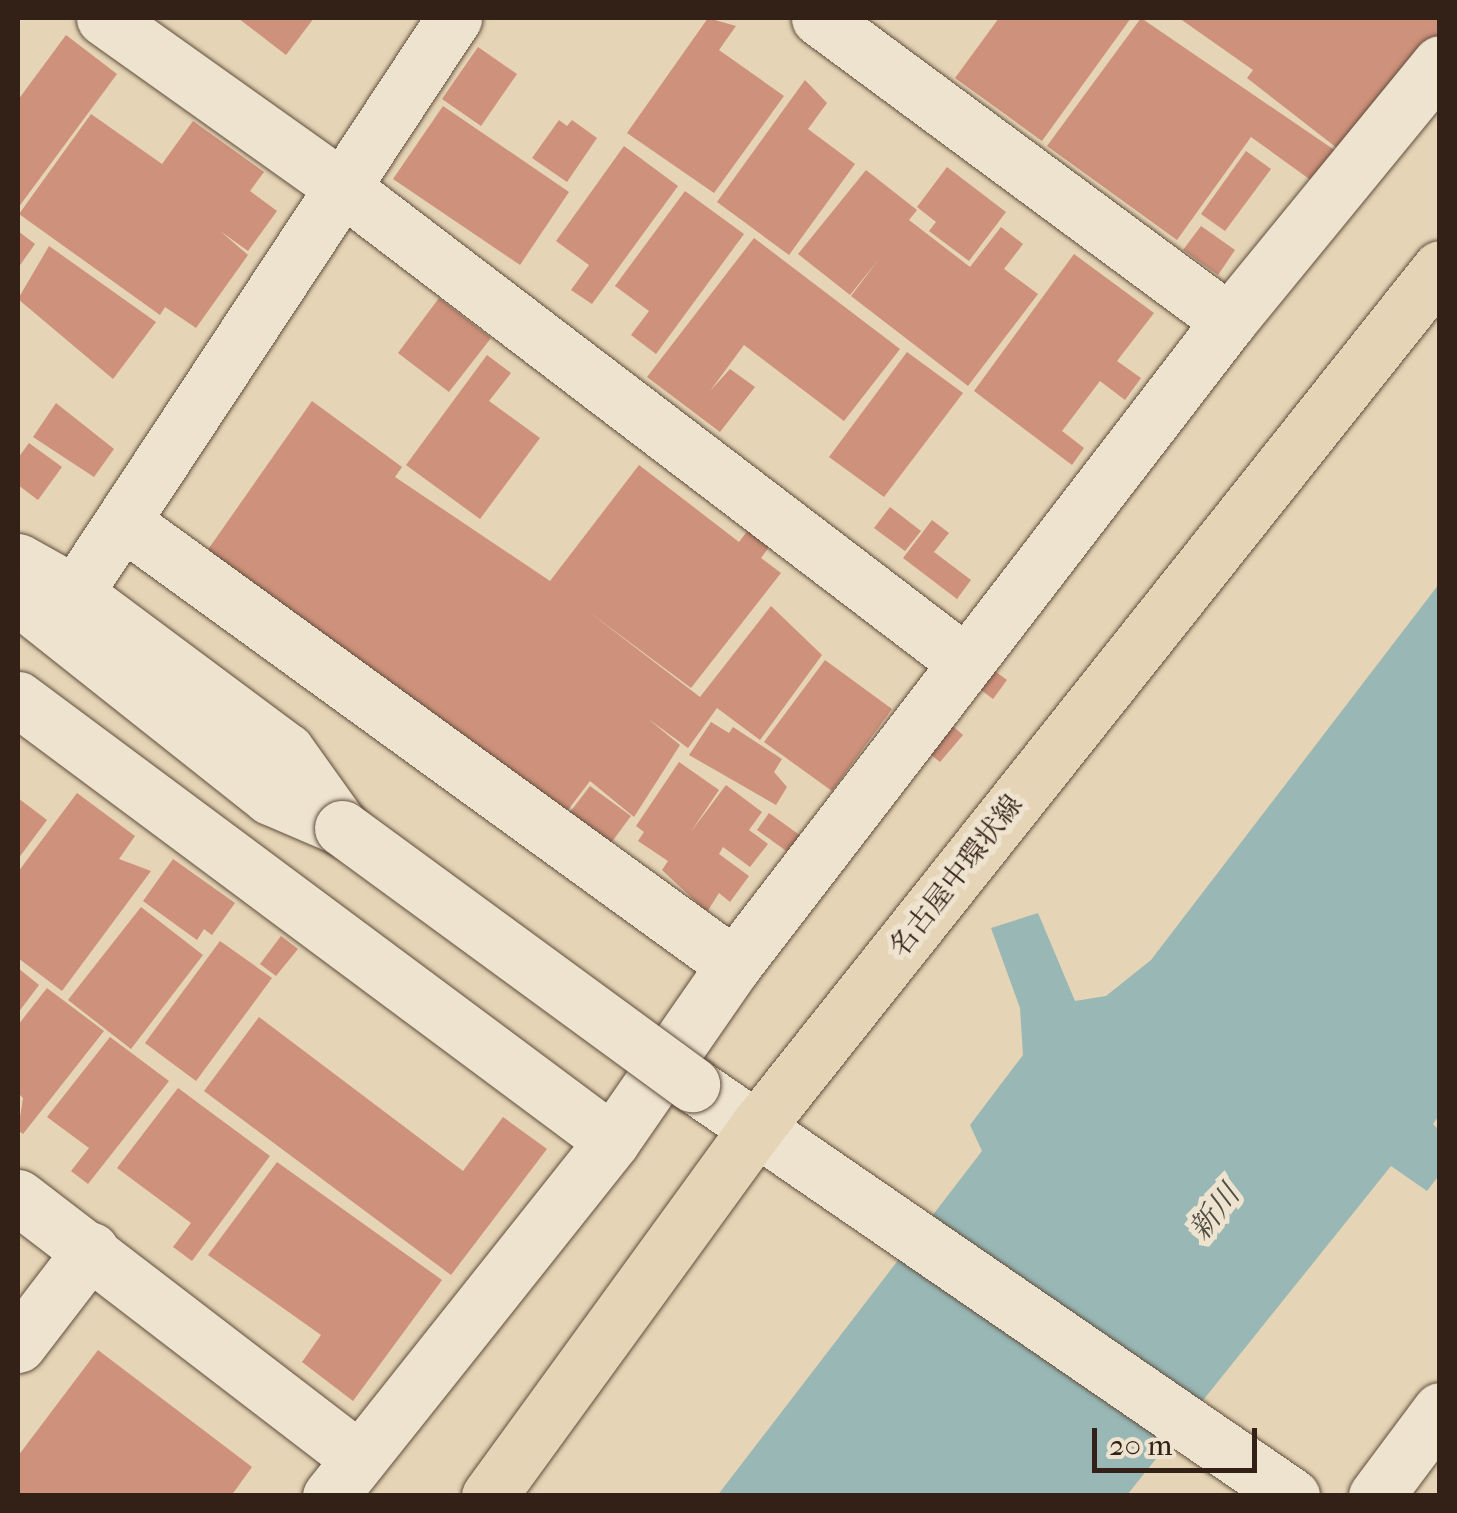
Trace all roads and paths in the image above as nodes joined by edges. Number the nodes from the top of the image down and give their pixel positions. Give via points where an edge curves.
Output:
1 (104, 18) edge
2 (454, 18) edge
3 (819, 18) edge
4 (1440, 63) edge
5 (343, 188) junction
6 (1440, 268) edge
7 (1228, 321) junction
8 (124, 522) junction
9 (18, 561) edge
10 (48, 606) edge
11 (965, 662) junction
12 (18, 676) edge
13 (18, 698) edge
14 (734, 965) junction
15 (612, 1141) junction
16 (776, 1142) junction
17 (18, 1197) edge
18 (91, 1250) junction
19 (18, 1346) edge
20 (1440, 1410) edge
21 (345, 1477) edge
22 (489, 1496) edge
23 (1292, 1496) edge
24 (1376, 1496) edge

1 - 5 street
2 - 5 street
3 - 7 street
4 - 7 street
5 - 8 street
5 - 11 street
6 - 16 main road, 名古屋中環状線
7 - 11 street
8 - 10 street
8 - 14 street
9 - 10 street
10 - 12 street
10 - 16 street, bridge via 108,644 270,796 342,828
11 - 14 street
13 - 15 street
14 - 15 street
15 - 21 street
16 - 22 main road, 名古屋中環状線
16 - 23 street
17 - 18 street
18 - 19 street
18 - 21 street
20 - 24 street

